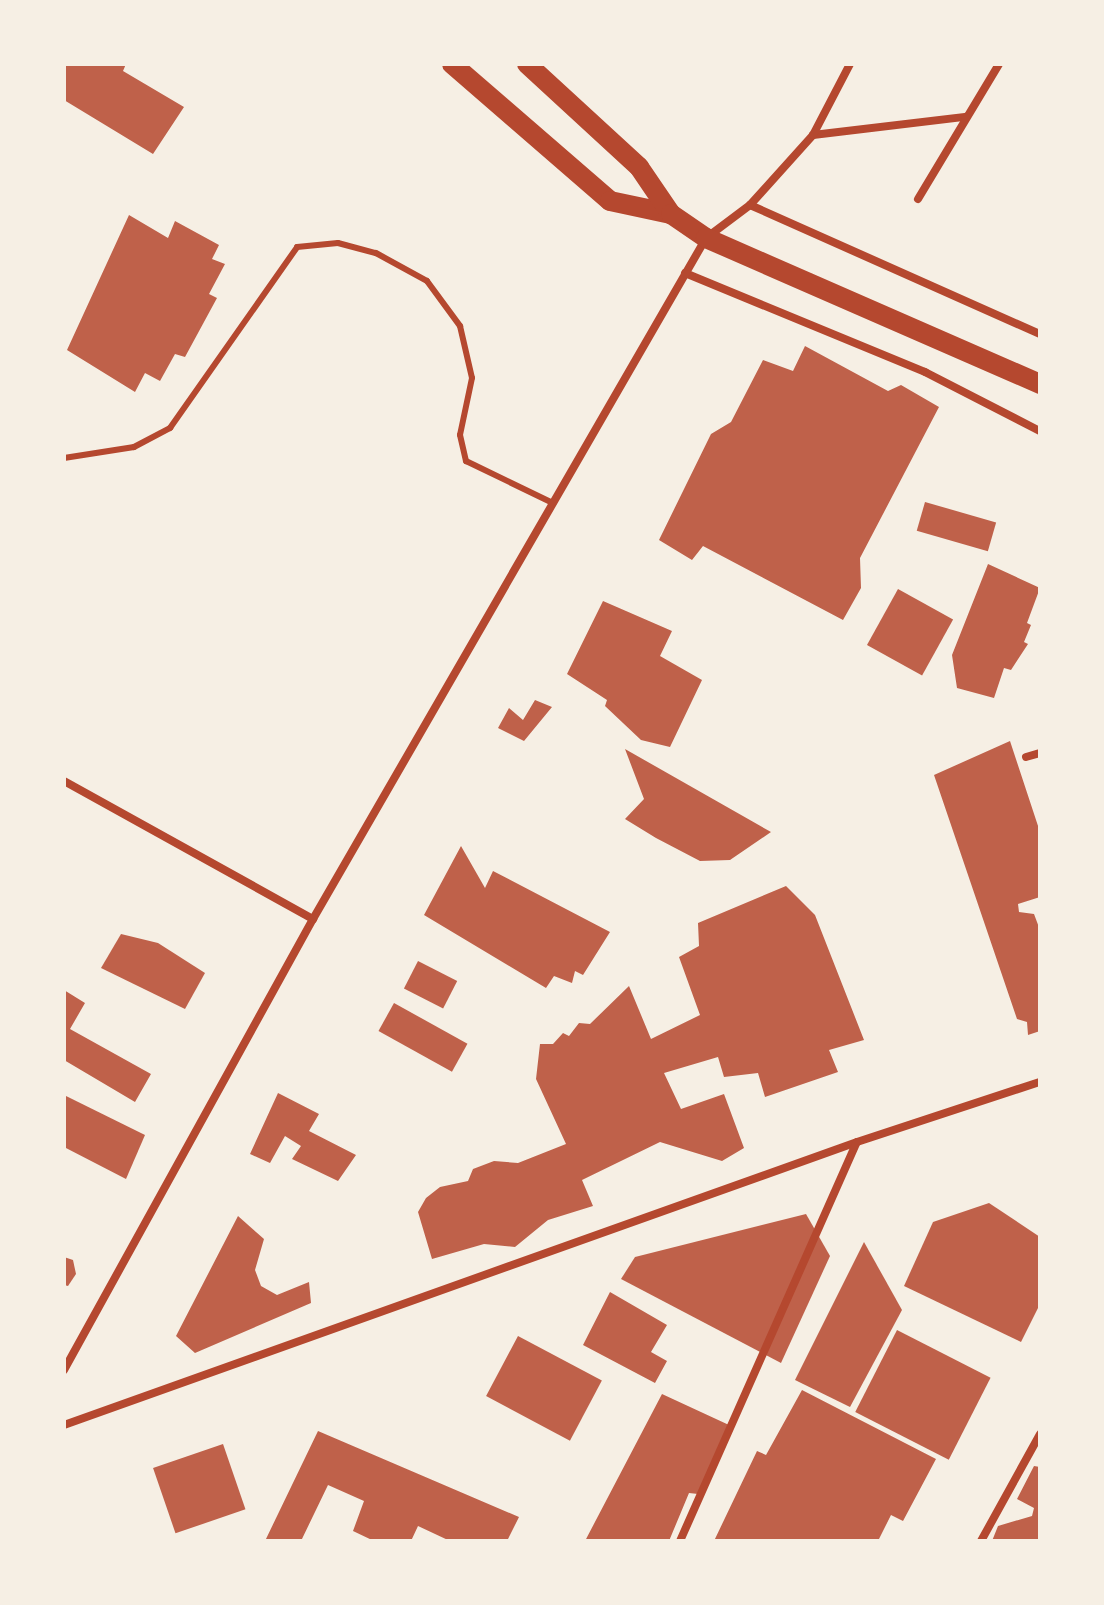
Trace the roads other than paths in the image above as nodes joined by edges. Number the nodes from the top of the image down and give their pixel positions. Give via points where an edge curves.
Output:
1 (452, 64) edge
2 (527, 64) edge
3 (850, 64) edge
4 (999, 64) edge
5 (965, 117) junction
6 (813, 135) junction
7 (918, 199) dead end
8 (750, 205) junction
9 (671, 214) junction
10 (706, 238) junction
11 (685, 273) junction
12 (1040, 334) edge
13 (1040, 384) edge
14 (1040, 431) edge
15 (64, 458) edge
16 (553, 503) junction
17 (1040, 753) edge
18 (1026, 757) dead end
19 (64, 781) edge
20 (313, 919) junction
21 (1040, 1082) edge
22 (857, 1142) junction
23 (64, 1370) edge
24 (64, 1425) edge
25 (1040, 1434) edge
26 (680, 1541) edge
27 (981, 1541) edge

1 - 9 main road via 610,201
2 - 9 main road via 639,167
3 - 6 street
4 - 5 street
5 - 6 street
5 - 7 street
6 - 8 street
8 - 10 street
8 - 12 street
9 - 10 main road
10 - 11 street
10 - 13 main road
11 - 14 street via 925,372
11 - 16 street
15 - 16 lane via 134,447 170,428 297,247 338,243 376,253 427,281 460,326 472,378 460,435 466,461
16 - 20 street
17 - 18 street
19 - 20 street
20 - 23 street
21 - 22 street
22 - 24 street
22 - 26 street
25 - 27 street

